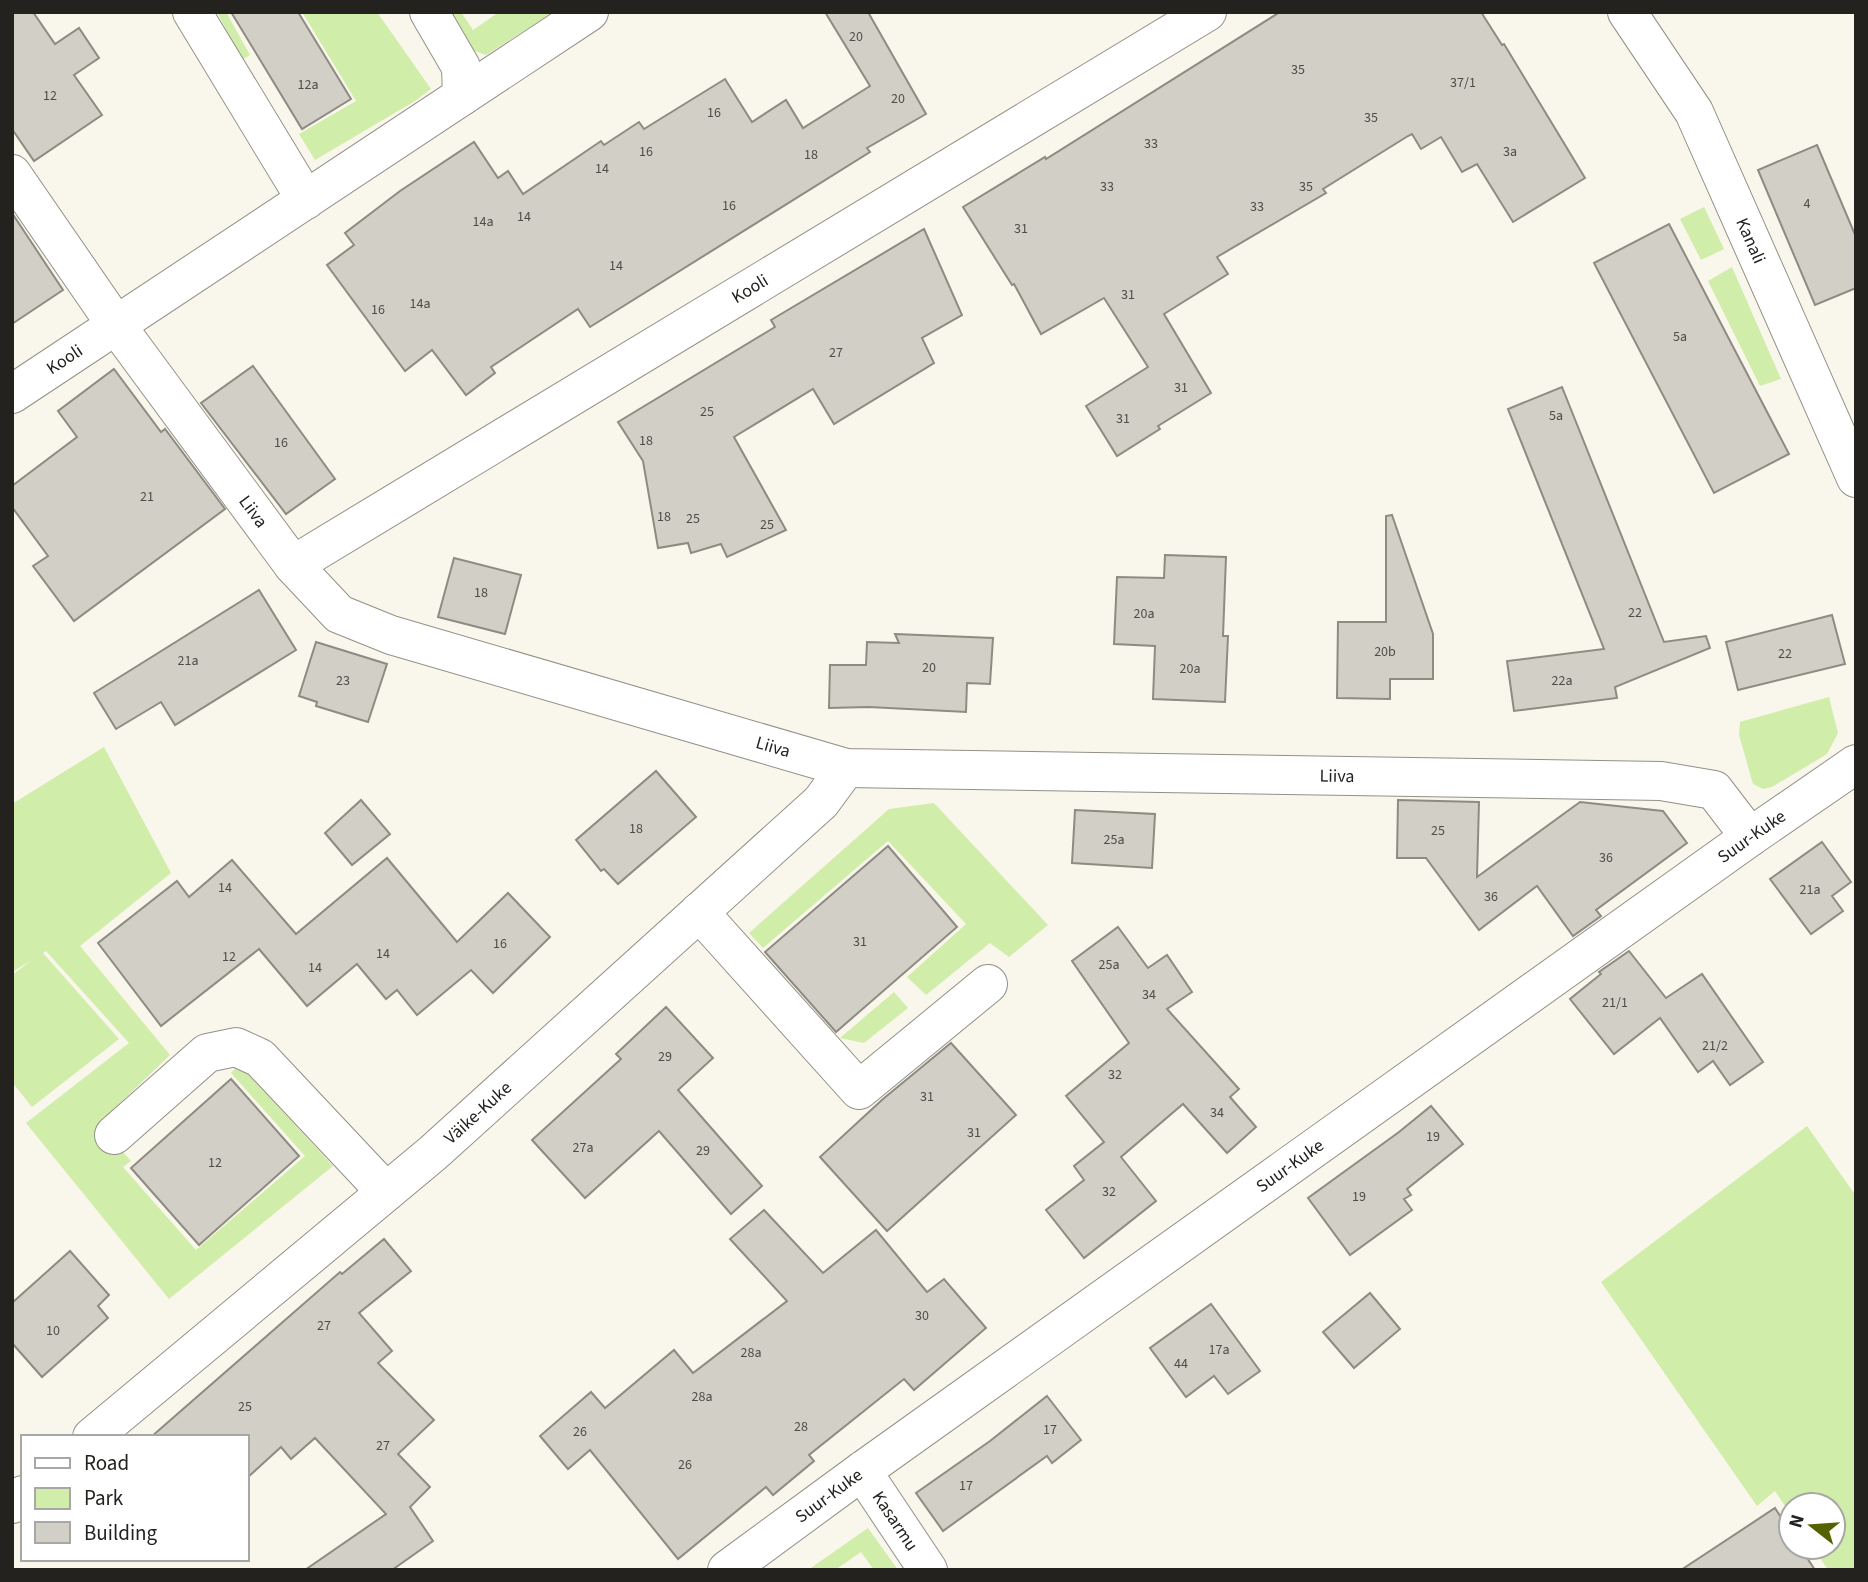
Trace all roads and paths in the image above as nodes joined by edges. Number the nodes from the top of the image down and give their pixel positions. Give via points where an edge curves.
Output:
1 (192, 12) edge
2 (429, 12) edge
3 (589, 12) edge
4 (1207, 12) edge
5 (1627, 12) edge
6 (463, 96) junction
7 (12, 174) edge
8 (306, 200) junction
9 (116, 326) junction
10 (12, 394) edge
11 (1856, 478) edge
12 (293, 565) junction
13 (1856, 764) edge
14 (846, 768) junction
15 (1750, 836) junction
16 (699, 912) junction
17 (988, 984) dead end
18 (114, 1135) dead end
19 (386, 1192) junction
20 (94, 1435) edge
21 (862, 1471) junction
22 (729, 1569) edge
23 (928, 1570) edge

1 - 8 street
2 - 6 street via 461,67
3 - 6 street, Kooli
4 - 12 street, Kooli
5 - 11 street, Kanali via 1694,112
6 - 8 street, Kooli
7 - 9 street, Liiva
8 - 9 street, Kooli
9 - 10 street, Kooli
9 - 12 street, Liiva
12 - 14 street, Liiva via 339,614 391,635
13 - 15 street, Suur-Kuke
14 - 15 street, Liiva via 1661,780 1714,790
14 - 16 street, Väike-Kuke via 821,802
15 - 21 street, Suur-Kuke
16 - 17 street via 859,1090
16 - 19 street, Väike-Kuke
18 - 19 street via 207,1053 236,1046 260,1058
19 - 20 street, Väike-Kuke
21 - 22 street, Suur-Kuke
21 - 23 street, Kasarmu

